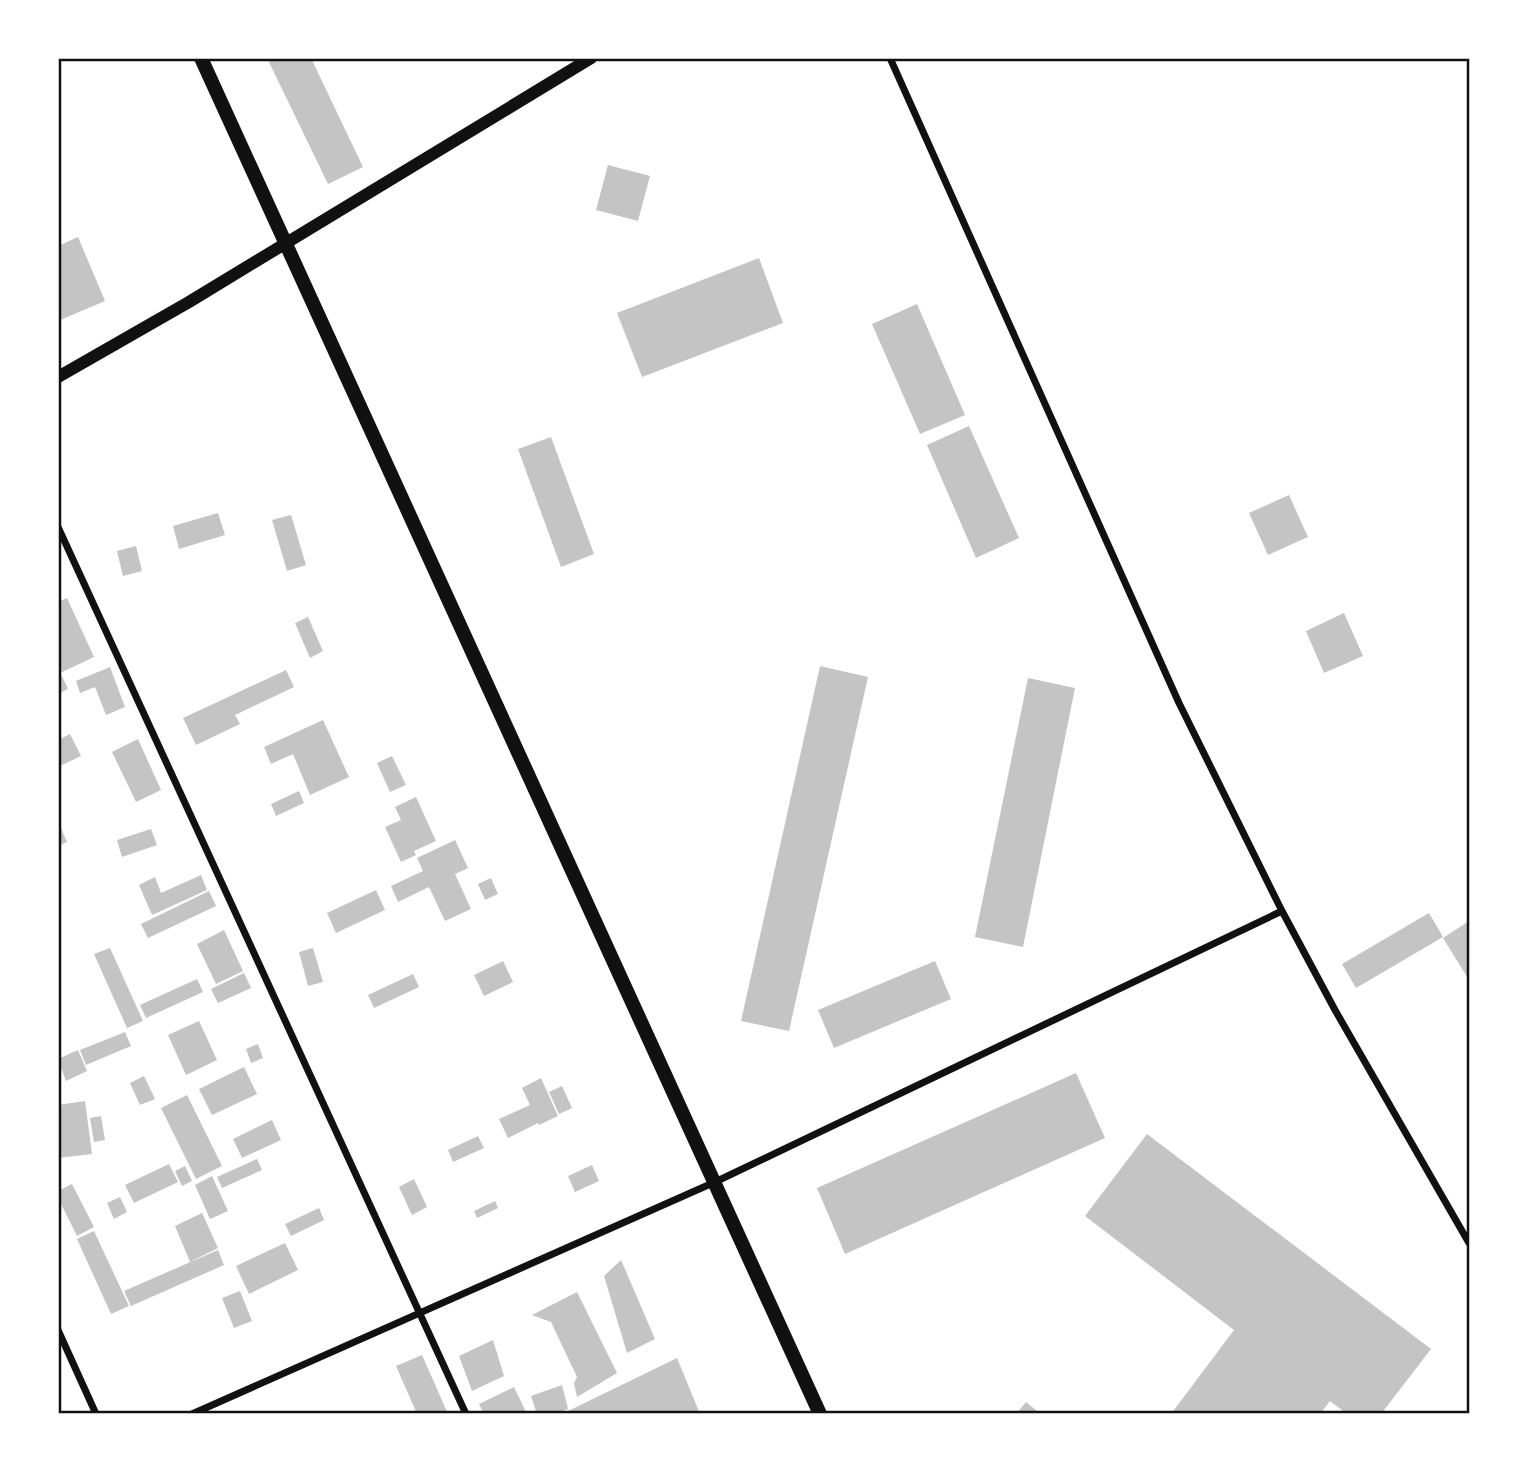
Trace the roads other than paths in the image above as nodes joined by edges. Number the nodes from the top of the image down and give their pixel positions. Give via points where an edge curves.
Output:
1 (201, 58) edge
2 (591, 58) edge
3 (890, 58) edge
4 (285, 243) junction
5 (58, 377) edge
6 (58, 527) edge
7 (1282, 911) junction
8 (715, 1182) junction
9 (1469, 1243) edge
10 (419, 1312) junction
11 (58, 1330) edge
12 (96, 1414) edge
13 (192, 1414) edge
14 (466, 1414) edge
15 (820, 1414) edge

1 - 4 main road
2 - 4 street
3 - 7 street via 1179,703
4 - 5 street
4 - 8 main road
6 - 10 street
7 - 8 street
7 - 9 street
8 - 10 street
8 - 15 main road
10 - 13 street
10 - 14 street
11 - 12 street

